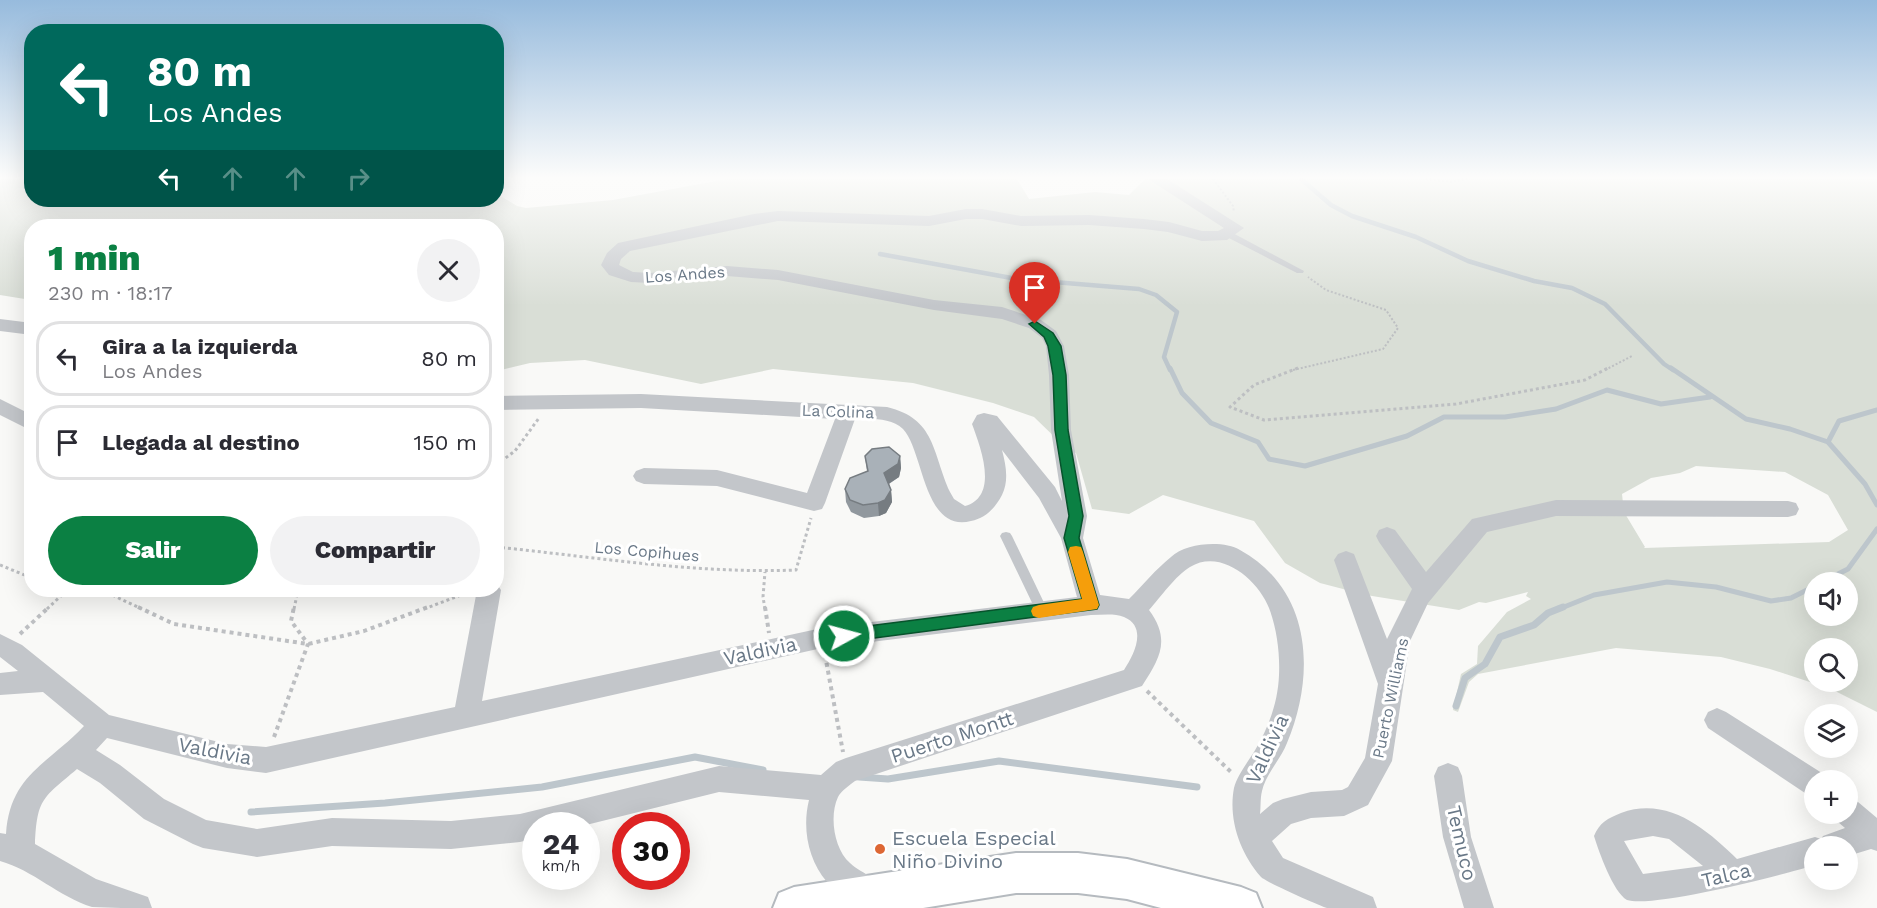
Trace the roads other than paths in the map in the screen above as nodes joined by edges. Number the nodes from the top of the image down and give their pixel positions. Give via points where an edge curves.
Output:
1 (743, 221) edge
2 (1108, 221) edge
3 (1217, 221) edge
4 (1231, 231) junction
5 (1300, 271) road end
6 (0, 325) edge
7 (24, 328) edge
8 (504, 403) edge
9 (0, 406) edge
10 (847, 413) junction
11 (24, 420) edge
12 (644, 476) dead end
13 (1788, 509) dead end
14 (1006, 536) dead end
15 (1387, 536) dead end
16 (1072, 538) junction
17 (1346, 560) dead end
18 (1425, 590) junction
19 (488, 597) edge
20 (1091, 605) junction
21 (1134, 610) junction
22 (1042, 611) junction
23 (3, 646) edge
24 (48, 680) junction
25 (0, 684) edge
26 (1392, 688) junction
27 (466, 717) junction
28 (1717, 720) dead end
29 (102, 725) junction
30 (76, 753) junction
31 (1448, 776) dead end
32 (1804, 777) edge
33 (836, 780) junction
34 (1858, 820) edge
35 (1876, 835) edge
36 (1253, 839) junction
37 (1858, 840) edge
38 (10, 850) edge
39 (1804, 854) edge
40 (1733, 875) junction
41 (867, 902) edge
42 (137, 908) edge
43 (794, 908) edge
44 (1241, 908) edge
45 (1362, 908) edge
46 (1479, 908) edge

1 - 16 street, Los Andes via 624,248 612,257 610,265 631,277 650,278 752,272 1019,317 1035,324 1049,335 1054,346 1061,430 1076,516
2 - 4 street, Los Andes via 1169,227 1202,236 1221,236
3 - 4 street
4 - 5 lane
6 - 7 street
8 - 10 street, La Colina via 664,401
9 - 11 street
10 - 12 street via 814,503 717,478
10 - 16 street, La Colina via 876,412 909,423 918,435 945,503 954,511 967,514 987,503 995,485 994,461 982,424 984,420 990,421 1047,493
13 - 18 street, Puerto Williams via 1556,508 1534,512 1480,525
14 - 22 lane
15 - 18 street
16 - 20 street, Los Andes
17 - 26 street
18 - 26 street, Puerto Williams via 1398,641
19 - 27 street
20 - 21 street, Valdivia
20 - 22 street, Valdivia
21 - 33 street, Puerto Montt via 1147,623 1151,639 1146,660 1133,678
21 - 36 street, Valdivia via 1181,561 1203,553 1228,554 1249,566 1280,605 1289,635 1292,675 1288,706 1274,743 1248,787 1246,814
22 - 27 street, Valdivia via 822,638
23 - 24 street, Valdivia
24 - 25 street
24 - 29 street, Valdivia
26 - 36 street, Puerto Williams via 1378,761 1358,796 1344,803 1311,805 1283,813
27 - 29 street, Valdivia via 266,760 227,756
28 - 32 street
29 - 30 street
30 - 33 street via 154,809 203,834 256,843 332,832 452,835 520,828 719,779
30 - 38 street via 36,786
31 - 46 street, Temuco via 1457,837
33 - 41 street via 819,818 824,851 838,873
34 - 35 street
35 - 37 street
36 - 45 street, Valdivia via 1274,868
38 - 42 street via 89,891
39 - 40 street, Talca
40 - 40 street, Talca via 1658,889 1636,889 1615,857 1608,836 1619,826 1648,821 1670,824 1694,838
41 - 43 street
41 - 44 street via 1016,873 1078,873 1127,879

